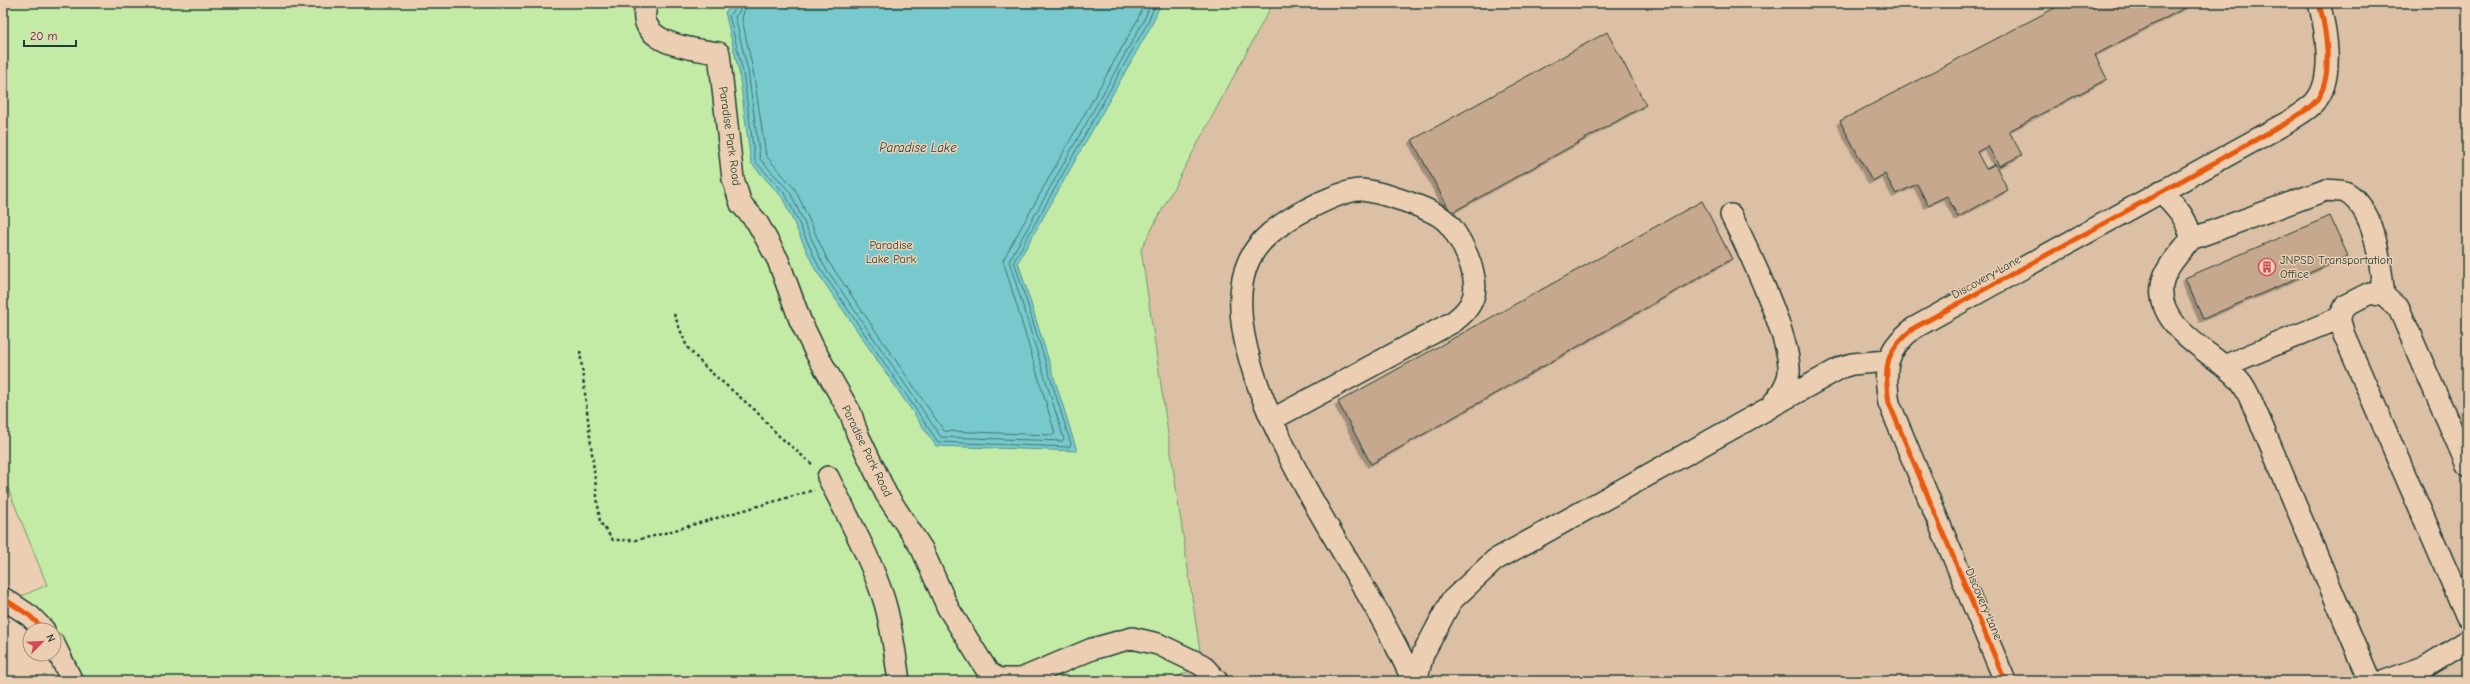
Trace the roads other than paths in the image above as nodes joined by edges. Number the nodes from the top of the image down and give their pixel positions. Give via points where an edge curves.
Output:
1 (647, 3) edge
2 (2319, 3) edge
3 (2160, 191) junction
4 (1731, 215) dead end
5 (2191, 239) junction
6 (2384, 296) junction
7 (2339, 318) junction
8 (1887, 361) junction
9 (2224, 366) junction
10 (1769, 408) junction
11 (1273, 419) junction
12 (2467, 465) edge
13 (830, 481) road end
14 (3, 598) edge
15 (2467, 617) edge
16 (36, 622) edge
17 (2467, 641) edge
18 (62, 660) edge
19 (998, 680) edge
20 (72, 681) edge
21 (899, 681) edge
22 (1217, 681) edge
23 (1414, 681) edge
24 (2005, 681) edge
25 (2370, 681) edge
26 (2385, 681) edge

1 - 19 street, Paradise Park Road via 645,16 651,31 658,38 680,47 719,53 733,179 741,204 757,222 778,260 800,320 851,414 857,433 886,494 922,549 948,608 988,672
2 - 3 street, Discovery Lane via 2326,31 2327,52 2323,82 2315,102 2288,122
3 - 5 street via 2184,216
3 - 8 street, Discovery Lane via 1914,328 1894,346
4 - 10 street via 1781,330 1787,355 1789,373 1786,382
5 - 6 street via 2326,190 2347,193 2362,209 2376,240
5 - 9 street via 2167,270 2162,286 2165,306 2173,323 2200,350
6 - 7 street via 2370,293 2346,305
6 - 12 street via 2399,309 2409,328
7 - 9 street
7 - 15 street via 2344,336
8 - 10 street via 1842,367
8 - 24 street, Discovery Lane via 1889,403
9 - 25 street via 2241,382 2258,414
10 - 23 street via 1495,560 1451,601 1423,654
11 - 11 street via 1245,346 1241,289 1249,260 1268,234 1321,201 1361,190 1425,207 1444,219 1459,237 1472,274 1474,296 1466,311 1453,322
11 - 23 street via 1298,476 1372,601
13 - 21 street via 866,553 884,600 894,640
14 - 16 street
17 - 26 street via 2427,666
18 - 20 street
19 - 22 street, Paradise Park Road via 1021,679 1092,649 1132,638 1158,644 1202,665

